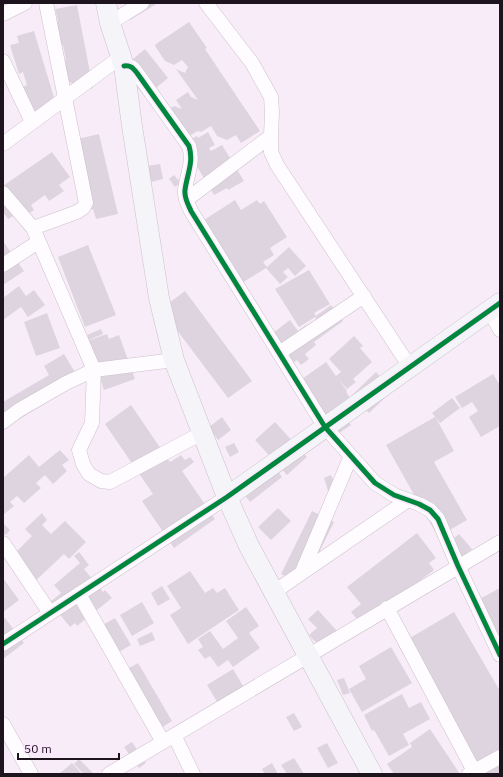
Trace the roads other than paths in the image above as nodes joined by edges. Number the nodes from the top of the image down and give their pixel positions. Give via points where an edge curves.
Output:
1 (25, 3) edge
2 (46, 3) edge
3 (106, 3) edge
4 (142, 3) edge
5 (206, 3) edge
6 (3, 14) edge
7 (110, 23) junction
8 (3, 61) edge
9 (123, 61) junction
10 (65, 98) junction
11 (32, 122) junction
12 (270, 136) junction
13 (3, 144) edge
14 (3, 193) edge
15 (186, 200) junction
16 (33, 228) junction
17 (38, 242) junction
18 (3, 265) edge
19 (364, 296) junction
20 (495, 307) edge
21 (500, 330) edge
22 (279, 353) junction
23 (174, 360) junction
24 (410, 367) junction
25 (94, 370) junction
26 (3, 422) edge
27 (325, 427) junction
28 (202, 433) junction
29 (351, 456) junction
30 (227, 497) junction
31 (408, 500) junction
32 (500, 542) edge
33 (3, 543) edge
34 (458, 566) junction
35 (302, 572) junction
36 (274, 592) junction
37 (79, 594) junction
38 (387, 608) junction
39 (50, 613) junction
40 (3, 644) edge
41 (500, 654) edge
42 (308, 656) junction
43 (3, 724) edge
44 (168, 739) junction
45 (500, 758) edge
46 (472, 773) edge
47 (31, 774) edge
48 (109, 774) edge
49 (193, 774) edge
50 (372, 774) edge

1 - 6 street
2 - 10 street
3 - 7 main road
4 - 7 street
5 - 12 street via 252,63 271,97
7 - 9 main road
8 - 11 street
9 - 10 street
9 - 15 street via 138,73 189,146 192,161 185,190
9 - 23 main road via 159,298
10 - 11 street
10 - 16 street via 86,203 77,212
11 - 13 street
12 - 15 street
12 - 19 street via 271,152 277,165
14 - 16 street
15 - 22 street
16 - 17 street
17 - 18 street
17 - 25 street
19 - 22 street
19 - 24 street
20 - 21 street
20 - 24 main road
22 - 27 street
23 - 25 street
23 - 28 main road
24 - 27 main road
25 - 26 street via 66,383
25 - 28 street via 92,423 79,450 89,474 101,481 110,482
27 - 29 street
27 - 30 main road
28 - 30 main road
29 - 31 street via 375,483
29 - 35 street
30 - 36 main road via 249,546
30 - 37 street
31 - 34 street via 430,510 438,519
31 - 35 street
32 - 34 street
33 - 39 street
34 - 38 street
34 - 41 street
35 - 36 street
36 - 42 main road
37 - 39 street
37 - 44 street
38 - 42 street
38 - 46 street
39 - 40 street
42 - 44 street
42 - 50 main road
43 - 47 street
44 - 48 street
44 - 49 street
45 - 46 street

